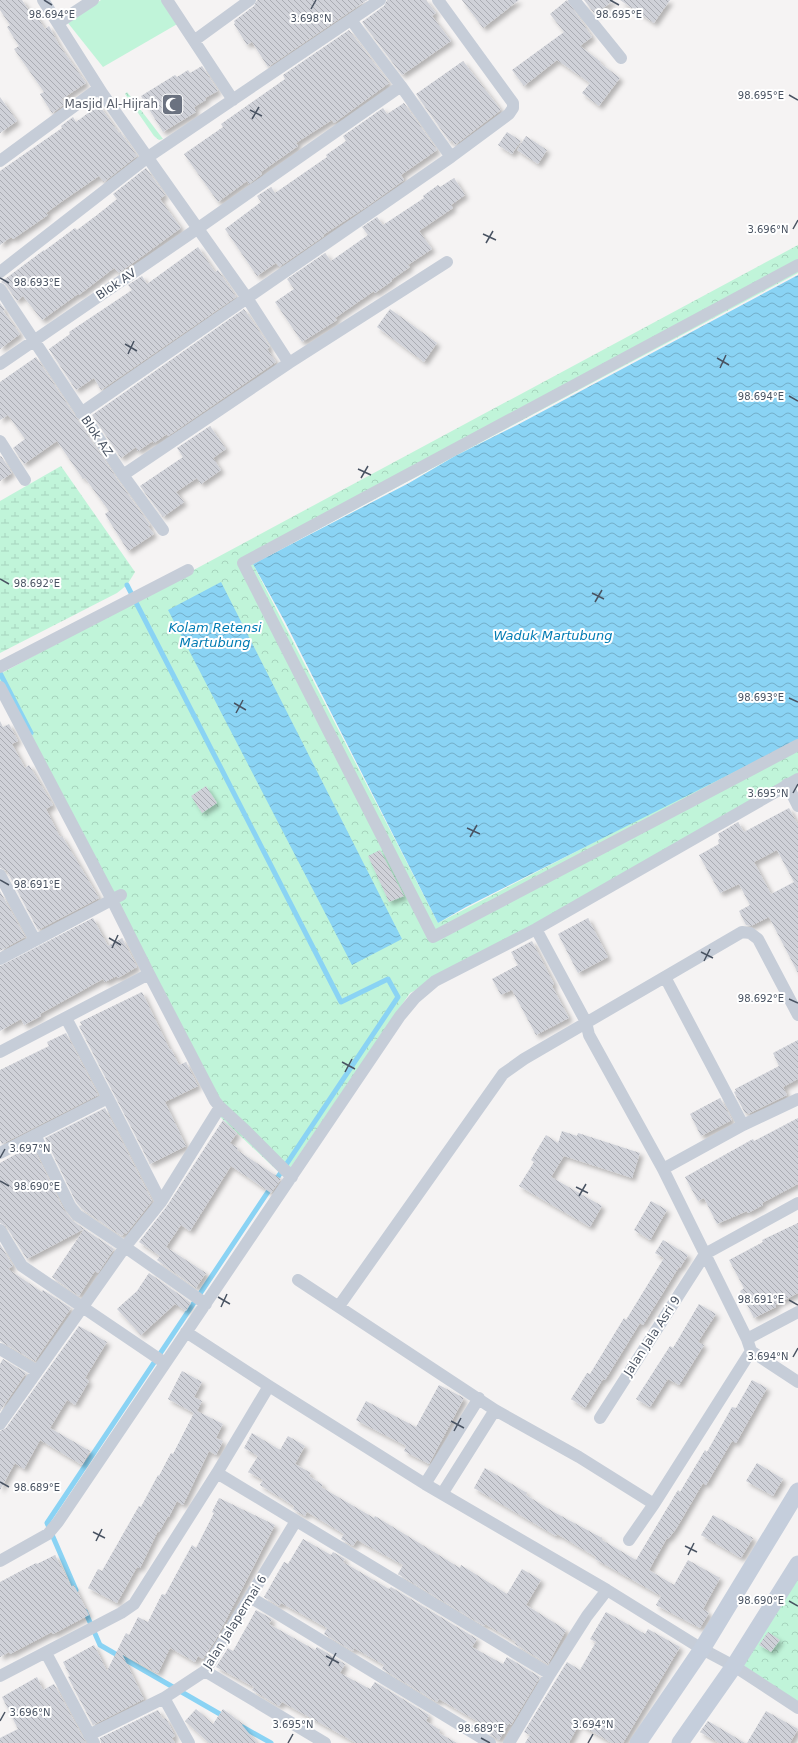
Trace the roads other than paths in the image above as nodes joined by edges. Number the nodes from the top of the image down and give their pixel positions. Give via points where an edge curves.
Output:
1 (43, 0) edge
2 (93, 0) edge
3 (167, 0) edge
4 (250, 0) edge
5 (380, 0) edge
6 (438, 0) edge
7 (574, 0) edge
8 (351, 20) junction
9 (58, 22) junction
10 (195, 40) junction
11 (621, 58) dead end
12 (401, 86) junction
13 (99, 88) junction
14 (233, 100) junction
15 (148, 157) junction
16 (451, 157) junction
17 (0, 161) edge
18 (197, 229) junction
19 (447, 262) dead end
20 (798, 265) edge
21 (0, 272) edge
22 (0, 289) edge
23 (247, 298) junction
24 (34, 340) junction
25 (0, 364) edge
26 (289, 364) junction
27 (81, 412) junction
28 (0, 441) edge
29 (123, 475) junction
30 (25, 480) dead end
31 (163, 530) dead end
32 (188, 570) dead end
33 (2, 666) edge
34 (0, 687) edge
35 (798, 745) edge
36 (798, 778) edge
37 (787, 784) junction
38 (798, 806) edge
39 (0, 875) edge
40 (116, 898) junction
41 (536, 929) junction
42 (35, 940) junction
43 (0, 958) edge
44 (149, 974) junction
45 (665, 977) junction
46 (798, 1015) edge
47 (66, 1018) junction
48 (586, 1022) junction
49 (0, 1052) edge
50 (108, 1098) junction
51 (798, 1099) edge
52 (220, 1107) junction
53 (743, 1125) junction
54 (35, 1135) junction
55 (0, 1153) edge
56 (663, 1169) junction
57 (290, 1175) junction
58 (161, 1202) junction
59 (798, 1203) edge
60 (0, 1230) edge
61 (125, 1247) junction
62 (705, 1254) junction
63 (298, 1280) dead end
64 (204, 1303) junction
65 (339, 1306) junction
66 (82, 1308) junction
67 (798, 1312) edge
68 (186, 1332) junction
69 (747, 1339) junction
70 (0, 1349) edge
71 (751, 1351) junction
72 (164, 1362) junction
73 (37, 1371) junction
74 (798, 1382) edge
75 (269, 1386) junction
76 (479, 1398) junction
77 (496, 1410) junction
78 (600, 1418) dead end
79 (0, 1424) edge
80 (217, 1473) junction
81 (425, 1484) junction
82 (798, 1491) edge
83 (442, 1494) junction
84 (654, 1504) junction
85 (296, 1521) junction
86 (629, 1540) dead end
87 (0, 1560) edge
88 (798, 1564) edge
89 (607, 1590) junction
90 (250, 1597) junction
91 (702, 1649) junction
92 (46, 1653) junction
93 (734, 1666) junction
94 (205, 1671) junction
95 (550, 1674) junction
96 (0, 1676) edge
97 (167, 1695) junction
98 (798, 1708) edge
99 (92, 1739) edge
100 (189, 1743) edge
101 (325, 1743) edge
102 (490, 1743) edge
103 (509, 1743) edge
104 (638, 1743) edge
105 (680, 1743) edge

1 - 9 street
2 - 9 street
3 - 10 street
4 - 10 street
5 - 8 street
6 - 16 street via 513,103 509,114
7 - 11 street
8 - 12 street
8 - 14 street
9 - 13 street
10 - 14 street
12 - 16 street
12 - 18 street, Blok AV
13 - 15 street
13 - 17 street
14 - 15 street
15 - 18 street
15 - 21 street
16 - 23 street
18 - 23 street
18 - 24 street, Blok AV
19 - 26 street
20 - 35 street via 243,563 433,937
22 - 24 street, Blok AZ
23 - 26 street
23 - 27 street
24 - 25 street, Blok AV
24 - 27 street, Blok AZ
26 - 29 street
27 - 29 street, Blok AZ
28 - 30 street
29 - 31 street, Blok AZ
32 - 33 street
34 - 40 street
36 - 37 street
37 - 38 street
37 - 41 street
39 - 42 street
40 - 42 street
40 - 44 street
41 - 48 street
41 - 57 street via 435,981 415,998
42 - 43 street
44 - 47 street
44 - 52 street
45 - 46 street via 742,932 750,933 758,939
45 - 48 street
45 - 53 street
47 - 49 street
47 - 50 street
48 - 56 street via 589,1035
48 - 65 street via 524,1058 503,1074
50 - 54 street
50 - 58 street
51 - 53 street
52 - 57 street
52 - 58 street
53 - 56 street
54 - 55 street
54 - 61 street via 76,1215
56 - 62 street
57 - 64 street
58 - 61 street
59 - 62 street
60 - 66 street via 22,1266
61 - 64 street
61 - 66 street
62 - 69 street
62 - 78 street, Jalan Jala Asri 9
63 - 65 street
64 - 68 street
65 - 76 street
66 - 72 street
66 - 73 street
67 - 69 street
68 - 72 street
68 - 75 street
69 - 71 street
70 - 73 street
71 - 74 street
71 - 84 street
72 - 87 street via 52,1530
73 - 79 street
75 - 80 street
75 - 81 street
76 - 77 street
76 - 81 street
77 - 83 street
77 - 84 street via 579,1457
80 - 85 street
80 - 92 street via 134,1604
81 - 83 street
82 - 91 street
83 - 89 street
84 - 86 street
85 - 90 street, Jalan Jalapermai 6
85 - 95 street
88 - 93 street
89 - 91 street
89 - 95 street
90 - 94 street, Jalan Jalapermai 6
90 - 102 street
91 - 93 street
91 - 104 street
92 - 96 street
92 - 99 street
93 - 98 street
93 - 105 street
94 - 97 street, Jalan Jalapermai 6
94 - 101 street
95 - 103 street
97 - 99 street, Jalan Jalapermai 6
97 - 100 street

